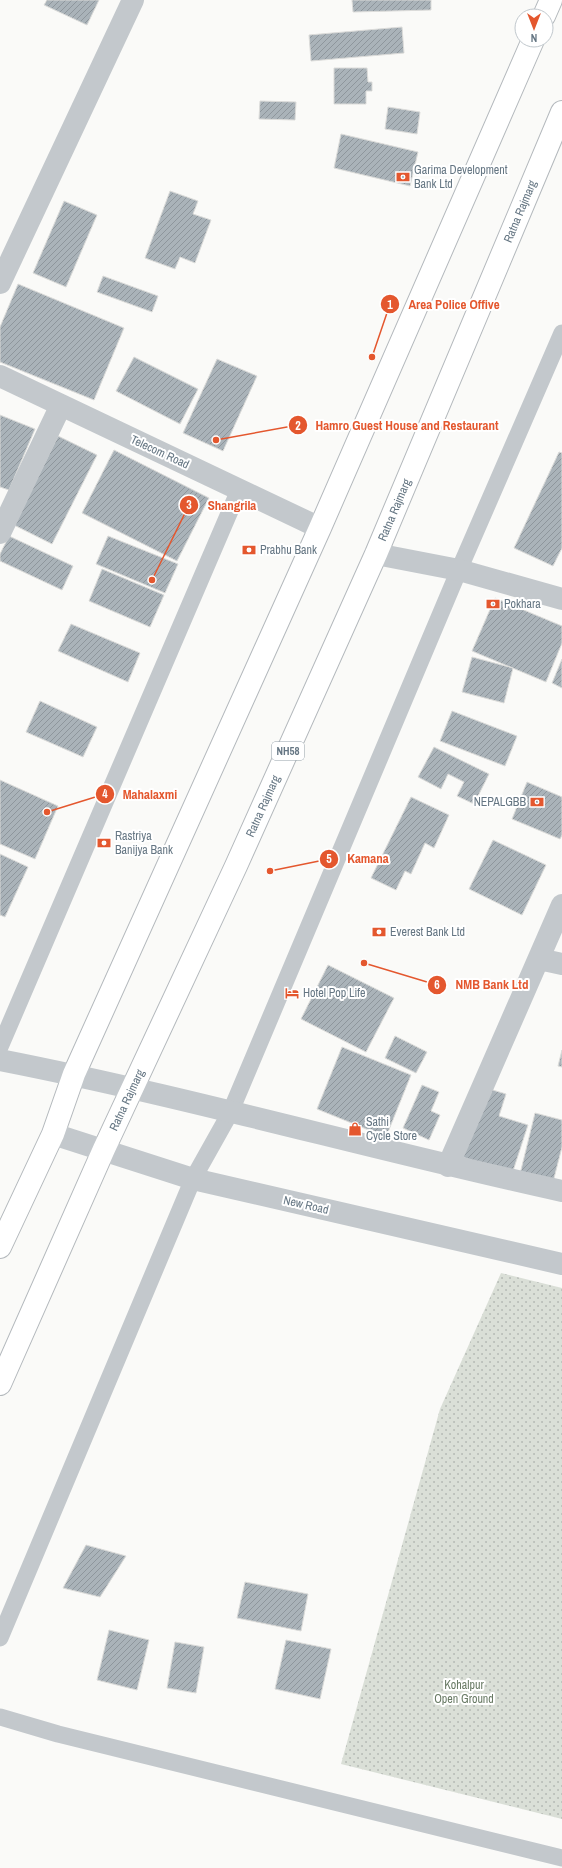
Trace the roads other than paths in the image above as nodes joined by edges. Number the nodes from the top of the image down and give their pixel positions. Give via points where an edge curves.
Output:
1 (133, 0) edge
2 (530, 48) edge
3 (562, 112) edge
4 (0, 283) edge
5 (562, 333) edge
6 (0, 376) edge
7 (61, 405) junction
8 (239, 490) junction
9 (320, 528) junction
10 (0, 533) edge
11 (376, 554) junction
12 (459, 570) junction
13 (562, 599) edge
14 (562, 905) edge
15 (539, 959) junction
16 (562, 964) edge
17 (0, 1047) edge
18 (0, 1060) edge
19 (74, 1074) junction
20 (133, 1088) junction
21 (230, 1113) junction
22 (53, 1134) junction
23 (104, 1150) junction
24 (448, 1166) junction
25 (193, 1179) junction
26 (562, 1191) edge
27 (0, 1247) edge
28 (562, 1264) edge
29 (0, 1384) edge
30 (0, 1638) edge
31 (0, 1717) edge
32 (562, 1858) edge

1 - 4 street
2 - 9 highway
3 - 11 highway, Ratna Rajmarg / NH58
5 - 12 lane
6 - 7 street, Telecom Road
7 - 8 street, Telecom Road
7 - 10 street
8 - 9 street, Telecom Road
8 - 17 lane
9 - 19 highway
11 - 12 street
11 - 20 highway, Ratna Rajmarg / NH58
12 - 13 street
12 - 21 lane
14 - 15 street
15 - 16 street
15 - 24 street
18 - 19 street
19 - 20 street
19 - 22 highway
20 - 21 street
20 - 23 highway, Ratna Rajmarg / NH58
21 - 24 street
21 - 25 lane
22 - 23 street, New Road
22 - 27 highway
23 - 25 street, New Road
23 - 29 highway, Ratna Rajmarg / NH58
24 - 26 street
25 - 28 street, New Road
25 - 30 lane
31 - 32 lane via 58,1734

